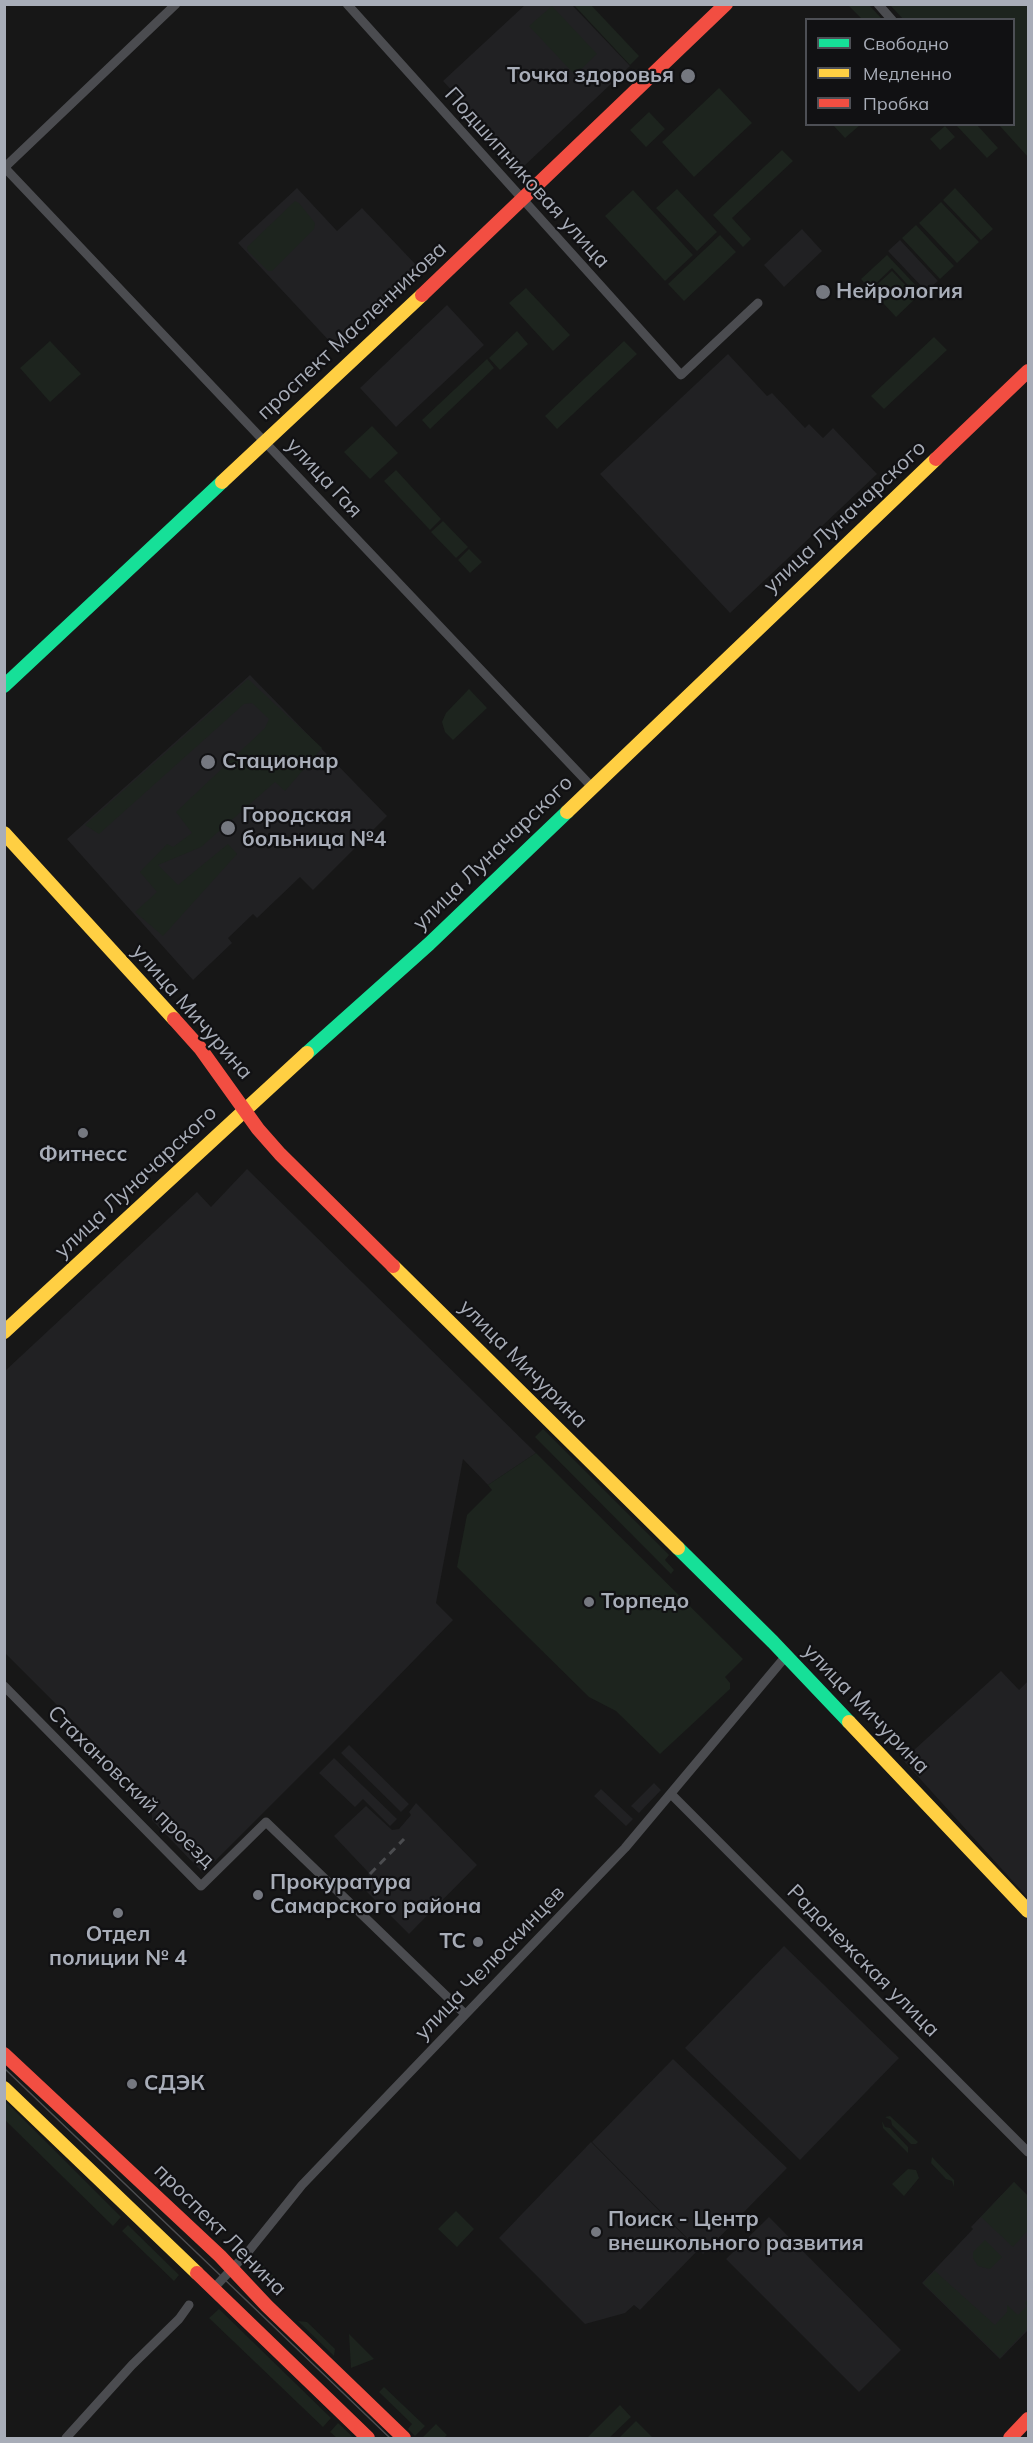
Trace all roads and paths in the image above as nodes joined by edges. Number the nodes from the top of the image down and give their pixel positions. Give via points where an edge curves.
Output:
1 (176, 4) edge
2 (347, 4) edge
3 (726, 4) edge
4 (878, 4) edge
5 (890, 18) edge
6 (5, 168) edge
7 (522, 200) junction
8 (758, 303) dead end
9 (1026, 375) edge
10 (265, 442) junction
11 (4, 686) edge
12 (592, 787) junction
13 (4, 833) edge
14 (245, 1109) junction
15 (4, 1332) edge
16 (786, 1656) junction
17 (4, 1686) edge
18 (672, 1795) junction
19 (1029, 1911) edge
20 (465, 2014) junction
21 (4, 2054) edge
22 (4, 2088) edge
23 (1029, 2152) edge
24 (231, 2270) junction
25 (212, 2290) junction
26 (189, 2305) dead end
27 (1029, 2419) edge
28 (66, 2439) edge
29 (368, 2439) edge
30 (404, 2439) edge
31 (1010, 2439) edge

1 - 6 street
2 - 7 street, Подшипниковая улица
3 - 7 main road, проспект Масленникова
4 - 5 street
6 - 10 street, улица Гая
7 - 8 street, Подшипниковая улица via 681,375
7 - 10 main road, проспект Масленникова
9 - 12 main road, улица Луначарского
10 - 11 main road, проспект Масленникова
10 - 12 street, улица Гая
12 - 14 main road, улица Луначарского via 429,944
13 - 14 main road, улица Мичурина via 185,1030
14 - 15 main road, улица Луначарского
14 - 16 main road, улица Мичурина via 280,1154
16 - 18 street, улица Челюскинцев
16 - 19 main road, улица Мичурина
17 - 20 street, Стахановский проезд via 201,1886 266,1822
18 - 20 street, улица Челюскинцев via 615,1860
18 - 23 street, Радонежская улица
20 - 24 street, улица Челюскинцев via 302,2185
21 - 24 main road, проспект Ленина
22 - 25 main road
24 - 25 street, улица Челюскинцев
24 - 30 main road, проспект Ленина
25 - 29 main road
26 - 28 street
27 - 31 main road

